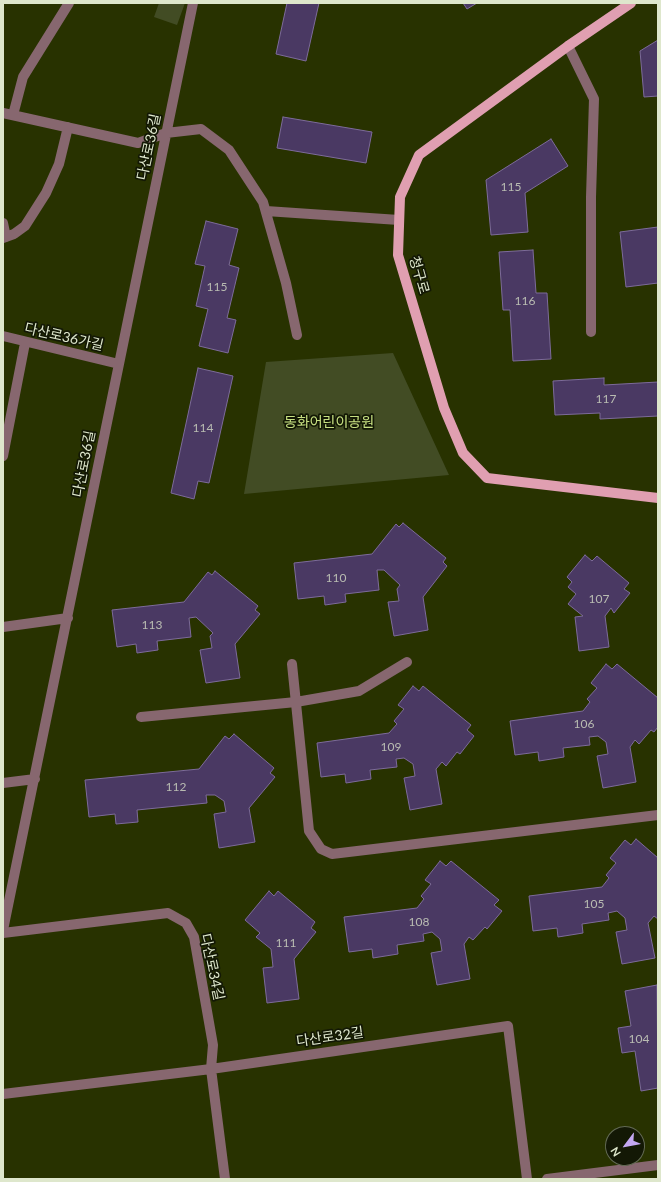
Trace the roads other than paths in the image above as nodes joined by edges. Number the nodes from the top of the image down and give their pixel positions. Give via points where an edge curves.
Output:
1 (69, 3) edge
2 (193, 3) edge
3 (631, 3) edge
4 (568, 46) junction
5 (8, 114) edge
6 (68, 127) junction
7 (166, 133) junction
8 (266, 211) junction
9 (399, 220) junction
10 (3, 223) edge
11 (5, 237) edge
12 (591, 332) dead end
13 (296, 335) dead end
14 (3, 336) edge
15 (25, 343) junction
16 (119, 364) junction
17 (3, 456) edge
18 (658, 498) edge
19 (68, 618) junction
20 (3, 627) edge
21 (407, 662) dead end
22 (292, 664) dead end
23 (296, 702) junction
24 (142, 717) dead end
25 (35, 779) junction
26 (3, 783) edge
27 (658, 815) edge
28 (3, 930) edge
29 (3, 934) edge
30 (210, 1069) junction
31 (3, 1094) edge
32 (658, 1165) edge
33 (225, 1179) edge
34 (527, 1179) edge
35 (547, 1179) edge

1 - 5 street via 23,76
2 - 7 street, 다산로36길
3 - 4 main road, 청구로
4 - 9 main road, 청구로 via 419,155 400,197
4 - 12 street via 594,100
5 - 6 street
6 - 7 street via 138,143
6 - 11 street via 59,164 46,193 25,226
7 - 8 street via 201,129 229,150 263,202
7 - 16 street, 다산로36길
8 - 9 street
8 - 13 street via 286,283
9 - 18 main road, 청구로 via 398,255 444,408 463,453 487,478
10 - 11 street
14 - 15 street, 다산로36가길
15 - 16 street, 다산로36가길
15 - 17 street
16 - 19 street, 다산로36길
19 - 20 street
19 - 25 street, 다산로36길
21 - 23 street via 359,691
22 - 23 street
23 - 24 street
23 - 27 street via 309,831 321,849 332,854
25 - 26 street
25 - 28 street, 다산로36길
29 - 30 street, 다산로34길 via 168,913 186,923 194,937 213,1045
30 - 31 street, 다산로32길
30 - 33 street, 다산로34길
30 - 34 street, 다산로32길 via 508,1026
32 - 35 street

